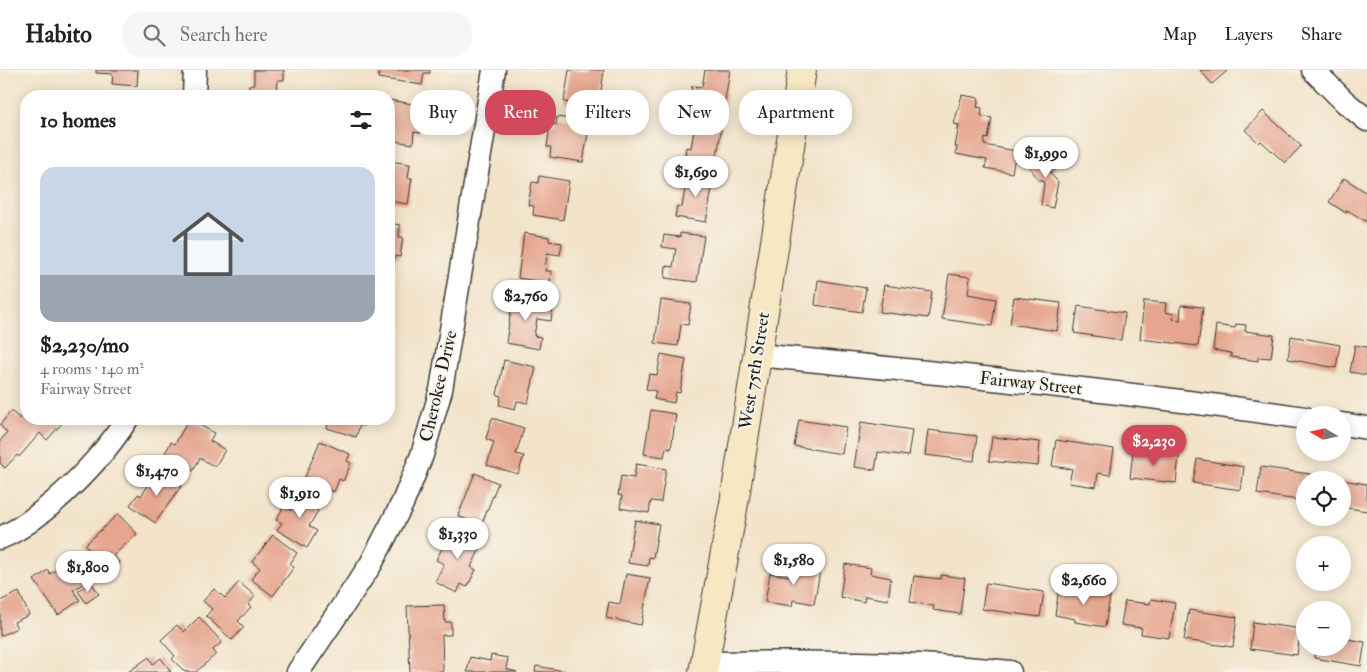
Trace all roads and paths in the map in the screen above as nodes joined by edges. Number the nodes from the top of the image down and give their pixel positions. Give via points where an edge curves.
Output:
1 (195, 70) edge
2 (494, 70) edge
3 (802, 70) edge
4 (1313, 70) edge
5 (194, 90) edge
6 (1367, 120) edge
7 (757, 356) junction
8 (1296, 417) edge
9 (123, 425) edge
10 (1351, 425) edge
11 (1367, 428) edge
12 (0, 538) edge
13 (704, 667) edge
14 (298, 672) edge
15 (1010, 672) edge

1 - 5 street
2 - 14 street, Cherokee Drive via 441,390 422,455 403,502 371,564
3 - 7 main road, West 75th Street
4 - 6 street
7 - 8 street, Fairway Street via 1063,386
7 - 13 main road, West 75th Street
9 - 12 street via 81,478 34,519
10 - 11 street
13 - 15 street via 851,662

